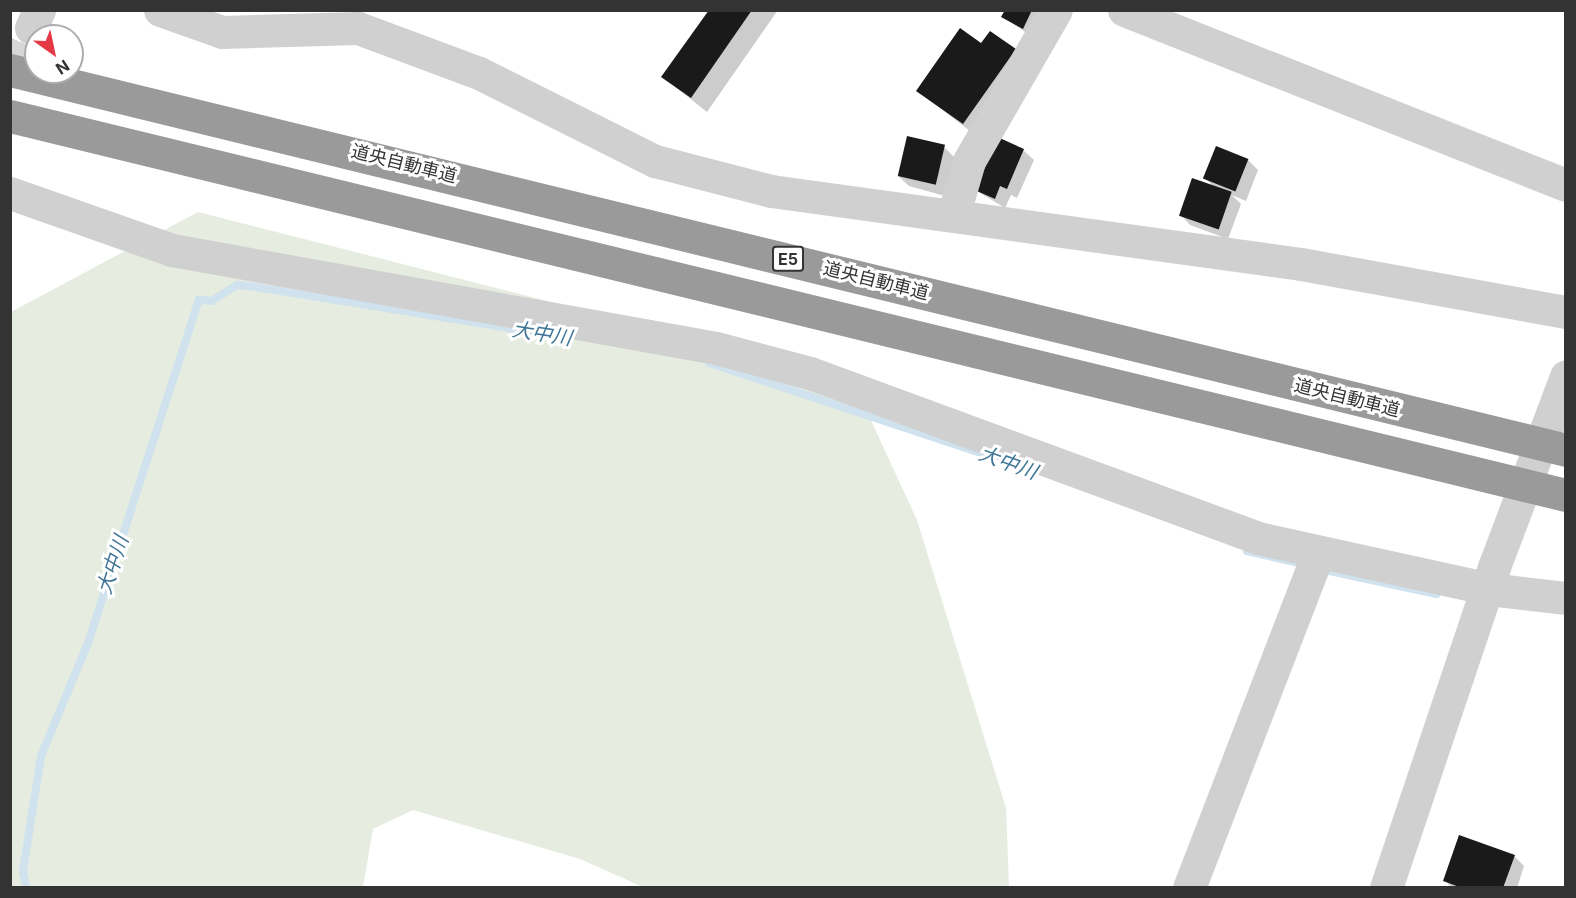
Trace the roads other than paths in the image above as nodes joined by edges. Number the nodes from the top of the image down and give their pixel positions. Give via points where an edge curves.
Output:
1 (159, 10) edge
2 (1056, 10) edge
3 (1124, 10) edge
4 (10, 70) edge
5 (10, 116) edge
6 (1566, 185) edge
7 (10, 193) edge
8 (954, 213) junction
9 (1566, 312) edge
10 (1566, 376) edge
11 (1566, 450) edge
12 (1566, 495) edge
13 (1318, 554) junction
14 (1492, 578) junction
15 (1566, 598) edge
16 (1189, 888) edge
17 (1386, 888) edge

1 - 8 street via 222,32 358,28 479,74 654,161 771,191
2 - 8 street via 969,161
3 - 6 street
4 - 11 highway, 道央自動車道 / E5
5 - 12 highway
7 - 13 street via 172,250 716,348 810,373 1247,534
8 - 9 street via 1440,285
10 - 14 street
13 - 14 street
13 - 16 street
14 - 15 street
14 - 17 street

